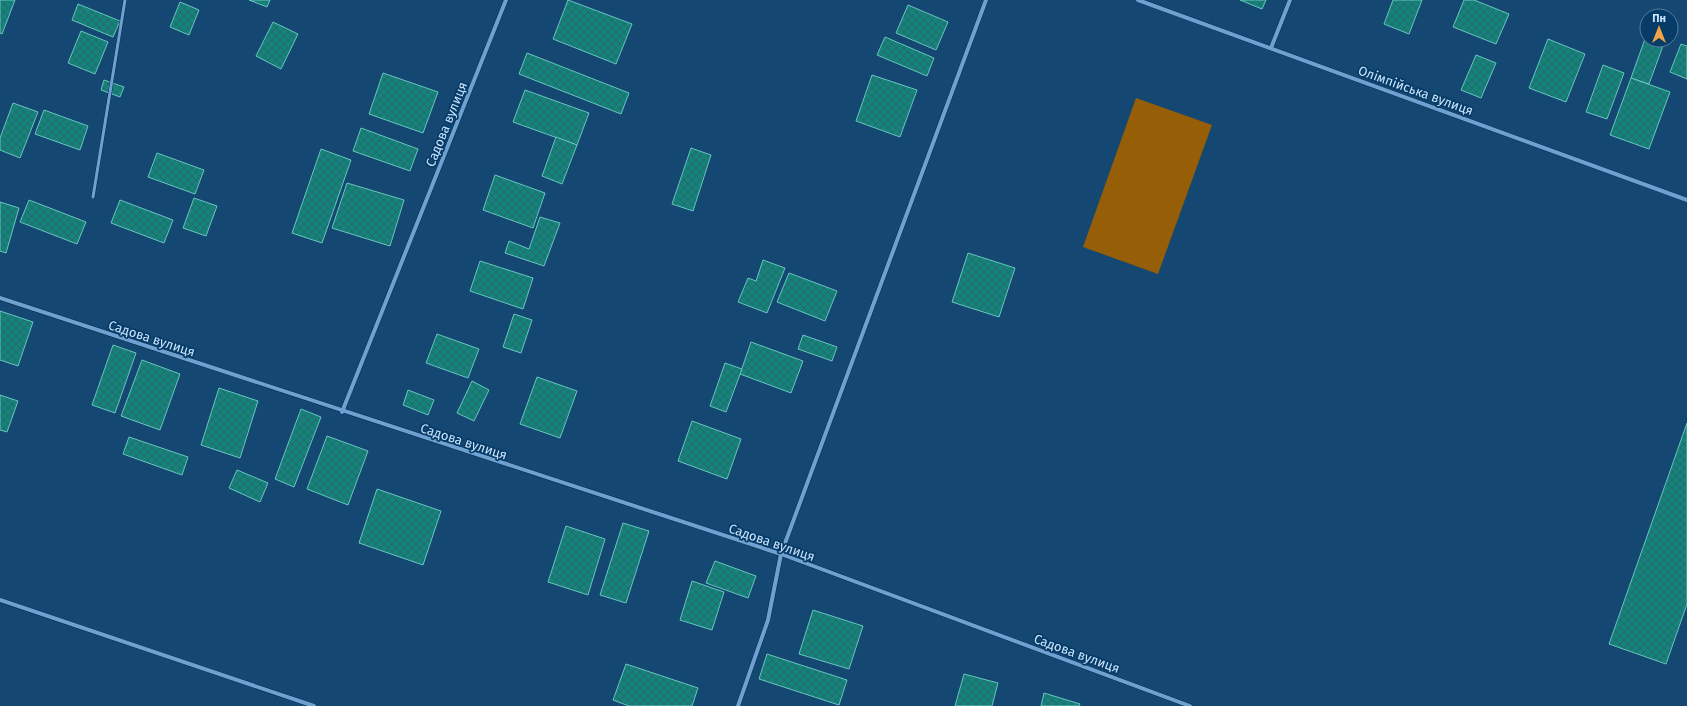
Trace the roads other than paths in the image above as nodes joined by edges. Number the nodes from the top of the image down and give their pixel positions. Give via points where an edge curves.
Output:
1 (125, 0) edge
2 (506, 0) edge
3 (986, 0) edge
4 (1138, 0) edge
5 (1290, 0) edge
6 (1272, 48) junction
7 (93, 197) dead end
8 (1687, 200) edge
9 (0, 298) edge
10 (342, 412) junction
11 (781, 554) junction
12 (0, 600) edge
13 (314, 706) edge
14 (738, 706) edge
15 (1190, 706) edge

1 - 7 lane
2 - 10 street, Садова вулиця
3 - 11 street
4 - 6 street, Олімпійська вулиця
5 - 6 street
6 - 8 street, Олімпійська вулиця
9 - 10 street, Садова вулиця
10 - 11 street, Садова вулиця
11 - 14 street via 768,620
11 - 15 street, Садова вулиця
12 - 13 street

